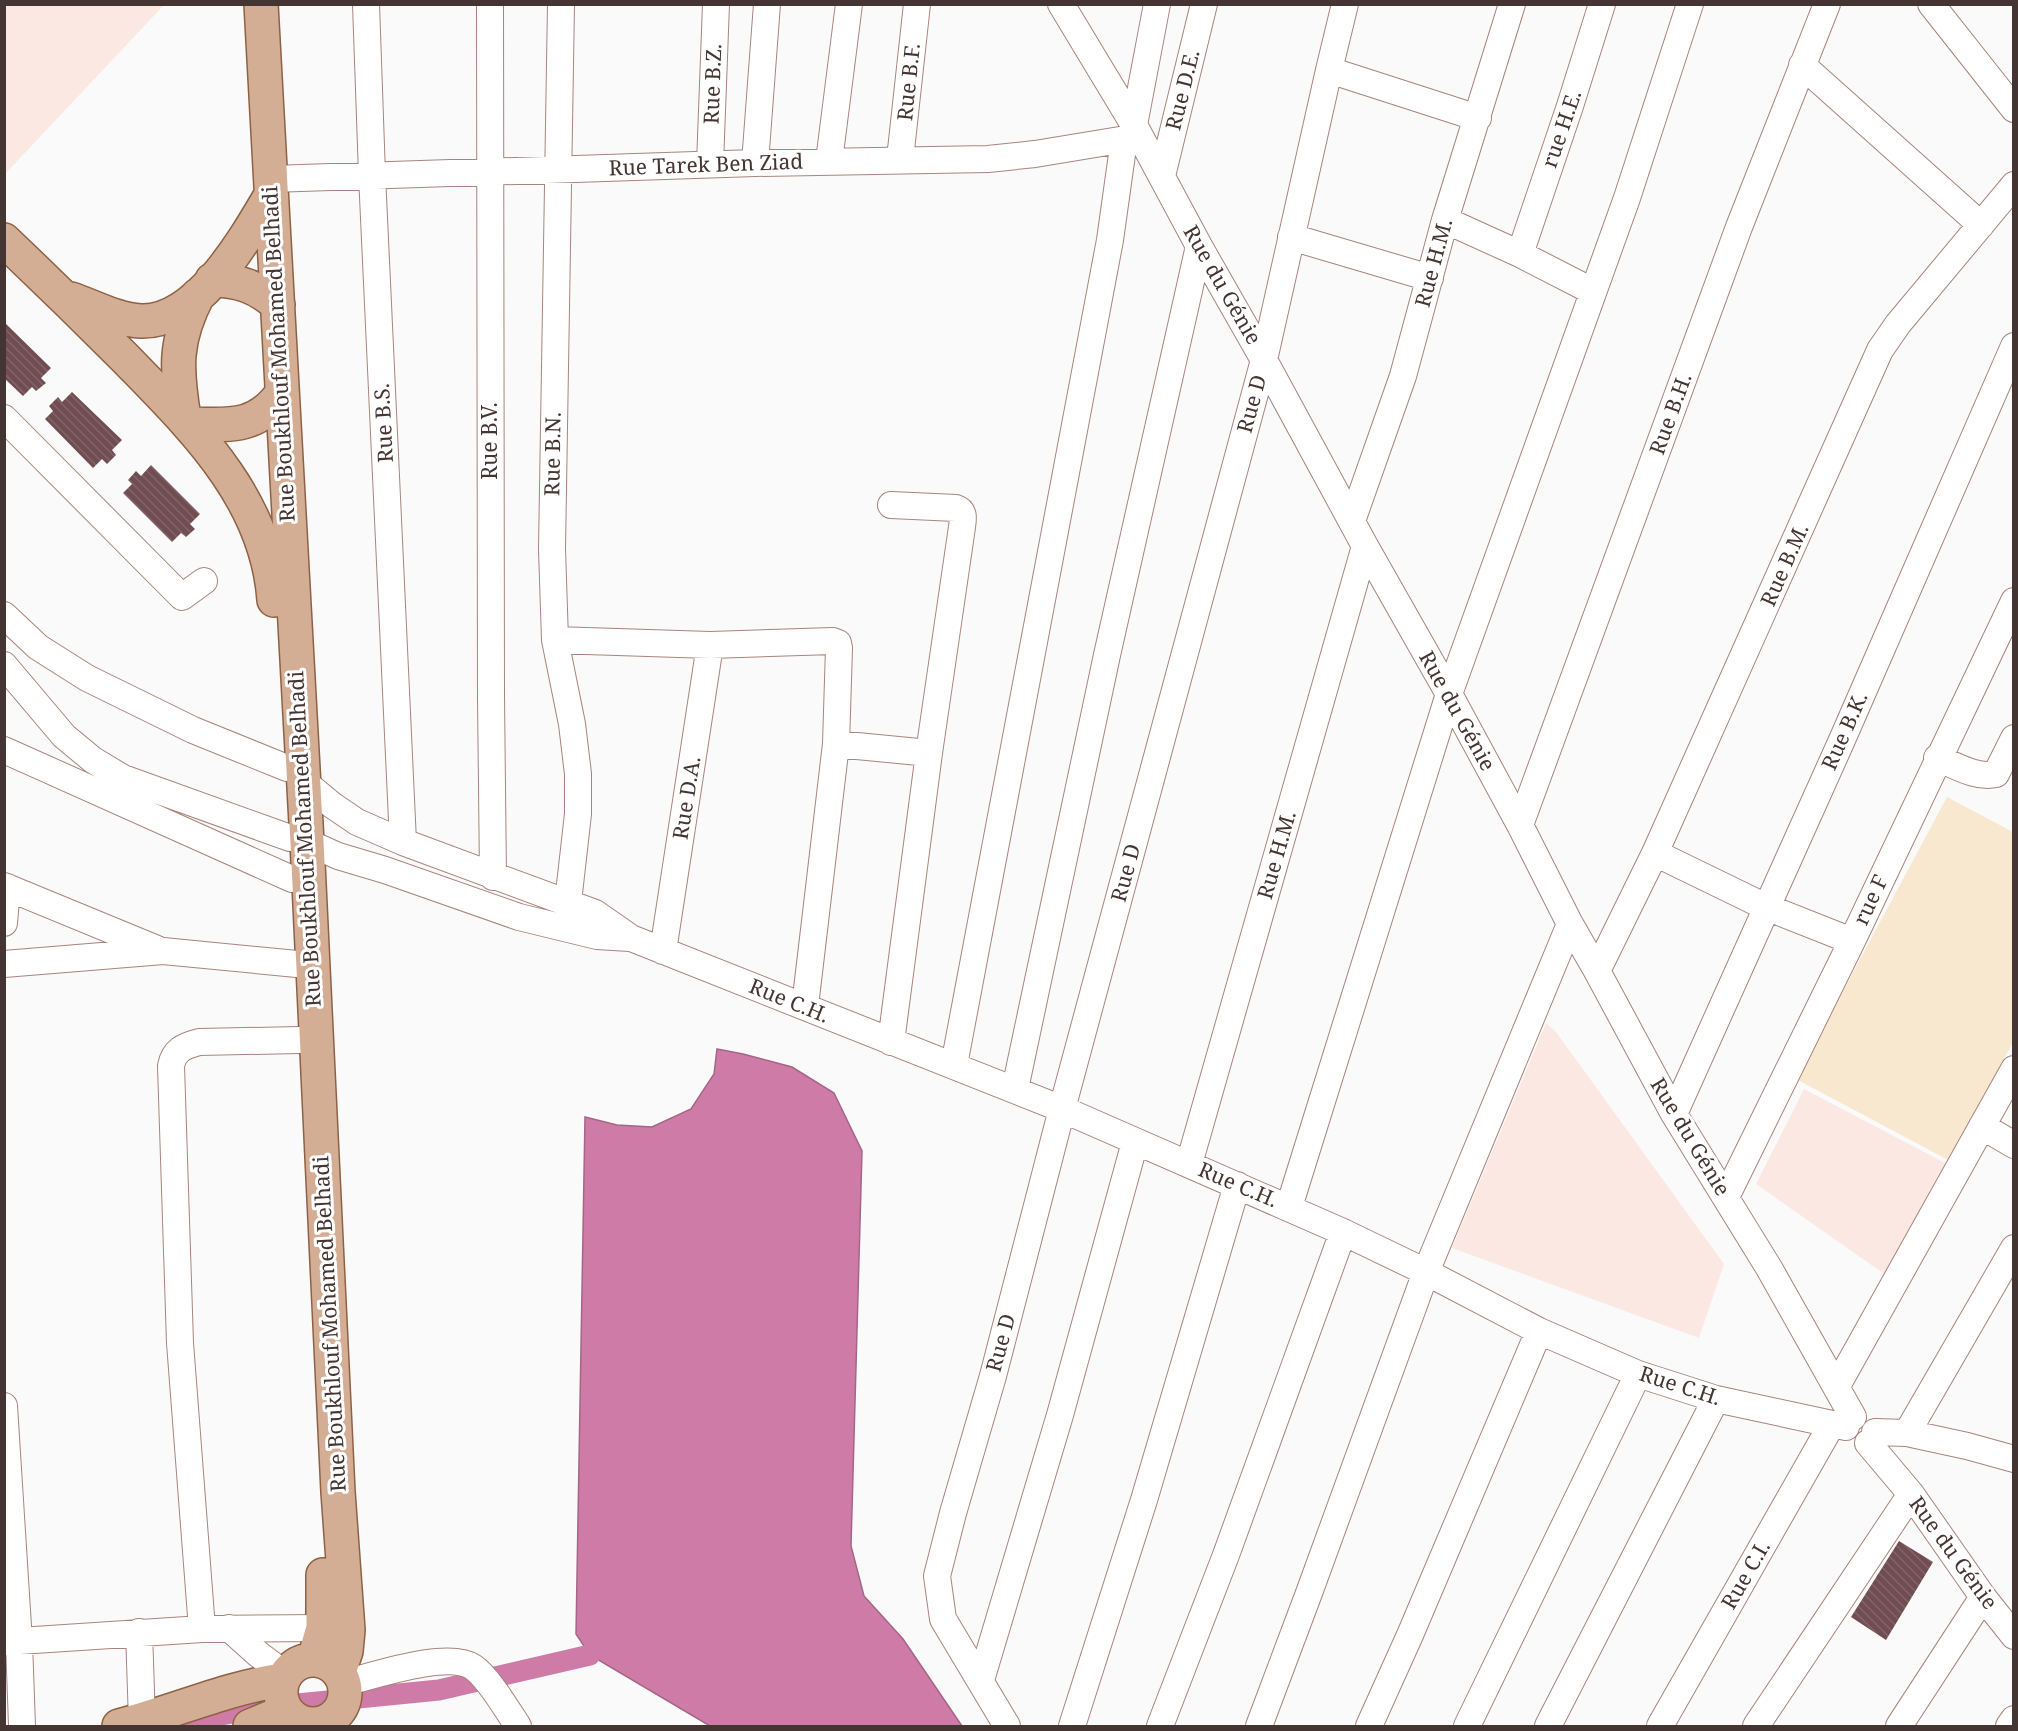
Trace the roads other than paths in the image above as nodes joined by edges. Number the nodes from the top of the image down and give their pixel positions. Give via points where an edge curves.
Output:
1 (261, 4) edge
2 (366, 4) edge
3 (490, 4) edge
4 (561, 4) edge
5 (716, 4) edge
6 (767, 4) edge
7 (849, 4) edge
8 (917, 4) edge
9 (1061, 4) edge
10 (1157, 4) edge
11 (1204, 4) edge
12 (1345, 4) edge
13 (1512, 4) edge
14 (1602, 4) edge
15 (1690, 4) edge
16 (1827, 4) edge
17 (1931, 4) edge
18 (1802, 65) junction
19 (1329, 70) junction
20 (2013, 107) edge
21 (1478, 118) junction
22 (1133, 134) junction
23 (900, 159) junction
24 (830, 161) junction
25 (755, 163) junction
26 (710, 164) junction
27 (559, 169) junction
28 (489, 171) junction
29 (372, 175) junction
30 (1162, 176) junction
31 (2013, 185) edge
32 (271, 187) junction
33 (1445, 220) junction
34 (1981, 225) junction
35 (1291, 237) junction
36 (4, 240) edge
37 (1198, 246) junction
38 (1520, 254) junction
39 (1430, 278) junction
40 (205, 288) junction
41 (1592, 291) junction
42 (63, 296) junction
43 (278, 305) junction
44 (2013, 346) edge
45 (1264, 360) junction
46 (282, 393) junction
47 (4, 418) edge
48 (187, 421) junction
49 (891, 505) dead end
50 (1352, 521) junction
51 (1365, 546) junction
52 (204, 581) dead end
53 (2013, 601) edge
54 (4, 615) edge
55 (555, 640) junction
56 (710, 645) junction
57 (4, 665) edge
58 (1449, 694) junction
59 (2013, 738) edge
60 (836, 744) junction
61 (4, 750) edge
62 (929, 753) junction
63 (1938, 758) junction
64 (108, 769) junction
65 (295, 774) junction
66 (96, 793) junction
67 (1520, 825) junction
68 (298, 840) junction
69 (403, 842) junction
70 (1656, 853) junction
71 (493, 877) junction
72 (292, 879) junction
73 (6, 887) edge
74 (568, 902) junction
75 (1766, 908) junction
76 (4, 923) edge
77 (1570, 924) junction
78 (630, 938) junction
79 (1852, 941) junction
80 (162, 951) junction
81 (663, 951) junction
82 (4, 964) edge
83 (297, 964) junction
84 (1598, 971) junction
85 (805, 1006) junction
86 (300, 1040) junction
87 (891, 1042) junction
88 (954, 1065) junction
89 (2013, 1069) edge
90 (1015, 1089) junction
91 (1062, 1109) junction
92 (1674, 1114) junction
93 (1982, 1126) junction
94 (1135, 1142) junction
95 (2013, 1145) edge
96 (1189, 1164) junction
97 (1237, 1185) junction
98 (1726, 1197) junction
99 (1289, 1207) junction
100 (1343, 1232) junction
101 (2013, 1248) edge
102 (1426, 1272) junction
103 (1539, 1331) junction
104 (1638, 1374) junction
105 (1837, 1386) junction
106 (1716, 1399) junction
107 (4, 1407) edge
108 (1844, 1423) junction
109 (1906, 1433) junction
110 (1872, 1438) junction
111 (2011, 1455) edge
112 (1911, 1494) junction
113 (1983, 1598) junction
114 (230, 1628) junction
115 (323, 1628) junction
116 (202, 1629) junction
117 (139, 1632) junction
118 (2013, 1636) edge
119 (12, 1642) edge
120 (981, 1680) junction
121 (337, 1690) edge
122 (296, 1709) edge
123 (2013, 1719) edge
124 (130, 1724) edge
125 (22, 1726) edge
126 (250, 1726) edge
127 (518, 1726) edge
128 (1007, 1726) edge
129 (1072, 1726) edge
130 (1160, 1726) edge
131 (1258, 1726) edge
132 (1370, 1726) edge
133 (1467, 1726) edge
134 (1548, 1726) edge
135 (1660, 1726) edge
136 (1756, 1726) edge
137 (1899, 1726) edge
138 (2008, 1726) edge

1 - 32 main road, Rue Boukhlouf Mohamed Belhadi
2 - 29 street, Rue B.S.
3 - 28 street, Rue B.V.
4 - 27 street, Rue B.N.
5 - 26 street, Rue B.Z.
6 - 25 street
7 - 24 street
8 - 23 street, Rue B.F.
9 - 22 street, Rue du Génie
10 - 22 street
11 - 30 street, Rue D.E.
12 - 19 street, Rue D
13 - 21 street, Rue H.M.
14 - 38 street, rue H.E.
15 - 41 street via 1627,198
16 - 18 street, Rue B.H.
17 - 20 street
18 - 34 street
18 - 67 street, Rue B.H.
19 - 21 street
19 - 35 street, Rue D
21 - 33 street, Rue H.M.
22 - 23 street, Rue Tarek Ben Ziad via 1035,154 988,159
22 - 30 street, Rue du Génie
22 - 88 street
23 - 24 street, Rue Tarek Ben Ziad
24 - 25 street, Rue Tarek Ben Ziad
25 - 26 street, Rue Tarek Ben Ziad
26 - 27 street, Rue Tarek Ben Ziad
27 - 28 street, Rue Tarek Ben Ziad
27 - 55 street, Rue B.N. via 552,436
28 - 29 street, Rue Tarek Ben Ziad
28 - 71 street, Rue B.V.
29 - 32 street, Rue Tarek Ben Ziad
29 - 69 street, Rue B.S.
30 - 37 street, Rue du Génie
31 - 34 street, Rue B.M.
32 - 40 main road via 243,239
32 - 43 main road, Rue Boukhlouf Mohamed Belhadi
33 - 38 street
33 - 39 street, Rue H.M.
34 - 70 street, Rue B.M. via 1880,350
35 - 39 street
35 - 45 street, Rue D
36 - 42 main road, Rue Boukhlouf Mohamed Belhadi
37 - 45 street, Rue du Génie
37 - 90 street
38 - 41 street
39 - 50 street, Rue H.M. via 1403,376
40 - 42 main road via 170,316 148,321 128,319
40 - 43 main road via 236,281 269,296
40 - 48 main road via 186,320 179,346 178,370
41 - 58 street
42 - 48 main road, Rue Boukhlouf Mohamed Belhadi
43 - 46 main road, Rue Boukhlouf Mohamed Belhadi
44 - 75 street, Rue B.K.
45 - 50 street, Rue du Génie
45 - 91 street, Rue D
46 - 48 main road via 270,409 253,420 233,424
46 - 65 main road, Rue Boukhlouf Mohamed Belhadi
47 - 52 street via 182,597
48 - 65 main road, Rue Boukhlouf Mohamed Belhadi via 242,497 266,553
49 - 62 street via 956,508 963,514
50 - 51 street, Rue du Génie
51 - 58 street, Rue du Génie
51 - 96 street, Rue H.M.
53 - 63 street, rue F
54 - 65 street, Rue C.H. via 38,647 87,678
55 - 56 street
55 - 74 street, Rue B.N. via 578,774 578,814
56 - 60 street via 838,643
56 - 81 street, Rue D.A.
57 - 64 street, Rue C.H. via 64,736
58 - 67 street, Rue du Génie
58 - 99 street
59 - 63 street via 1996,774 1980,775
60 - 62 street
60 - 85 street
61 - 66 street
62 - 87 street
63 - 79 street, rue F
64 - 66 street
64 - 68 street, Rue C.H. via 123,778
65 - 68 main road, Rue Boukhlouf Mohamed Belhadi
65 - 69 street, Rue C.H. via 357,822
66 - 72 street
67 - 77 street, Rue du Génie
68 - 72 main road, Rue Boukhlouf Mohamed Belhadi
68 - 78 street, Rue C.H. via 519,917 597,936
68 - 121 main road, Rue Boukhlouf Mohamed Belhadi via 348,1630
69 - 71 street, Rue C.H.
70 - 75 street
70 - 84 street, Rue B.M.
71 - 74 street, Rue C.H.
72 - 83 main road, Rue Boukhlouf Mohamed Belhadi
73 - 76 street
73 - 80 street
74 - 78 street, Rue C.H. via 595,913
75 - 79 street
75 - 92 street, Rue B.K.
77 - 84 street, Rue du Génie
77 - 102 street
78 - 81 street, Rue C.H.
79 - 98 street, rue F
80 - 82 street
80 - 83 street
81 - 85 street, Rue C.H.
83 - 86 main road, Rue Boukhlouf Mohamed Belhadi
84 - 92 street, Rue du Génie
85 - 87 street, Rue C.H.
86 - 115 main road, Rue Boukhlouf Mohamed Belhadi
86 - 116 street via 199,1042 185,1046 172,1057 180,1343
87 - 88 street, Rue C.H.
88 - 90 street, Rue C.H.
89 - 93 street
90 - 91 street, Rue C.H.
91 - 94 street, Rue C.H.
91 - 120 street, Rue D via 937,1576 943,1619
92 - 98 street, Rue du Génie
93 - 95 street
93 - 105 street
94 - 96 street, Rue C.H.
94 - 120 street via 1057,1426
96 - 97 street, Rue C.H.
97 - 99 street, Rue C.H.
97 - 129 street
98 - 105 street, Rue du Génie
99 - 100 street, Rue C.H.
100 - 102 street, Rue C.H.
100 - 130 street
101 - 109 street
102 - 103 street, Rue C.H.
102 - 131 street
103 - 104 street, Rue C.H.
103 - 132 street
104 - 106 street, Rue C.H.
104 - 133 street
105 - 108 street, Rue du Génie
106 - 108 street, Rue C.H.
106 - 134 street
107 - 119 street
108 - 110 street, Rue C.H. via 1866,1416 1875,1426
108 - 135 street, Rue C.I.
109 - 110 street
109 - 111 street
110 - 112 street, Rue du Génie
112 - 113 street, Rue du Génie
112 - 136 street
113 - 118 street, Rue du Génie
113 - 137 street
114 - 115 street
114 - 116 street
114 - 122 street via 258,1654
115 - 121 main road, Rue Boukhlouf Mohamed Belhadi
116 - 117 street
117 - 119 street
117 - 124 street
119 - 125 street
120 - 128 street, Rue D
121 - 122 main road via 333,1717 322,1723
121 - 122 main road via 303,1661 293,1666
121 - 127 street via 409,1666 462,1663 473,1667 494,1690
122 - 124 main road via 244,1686
122 - 126 main road
123 - 138 street

